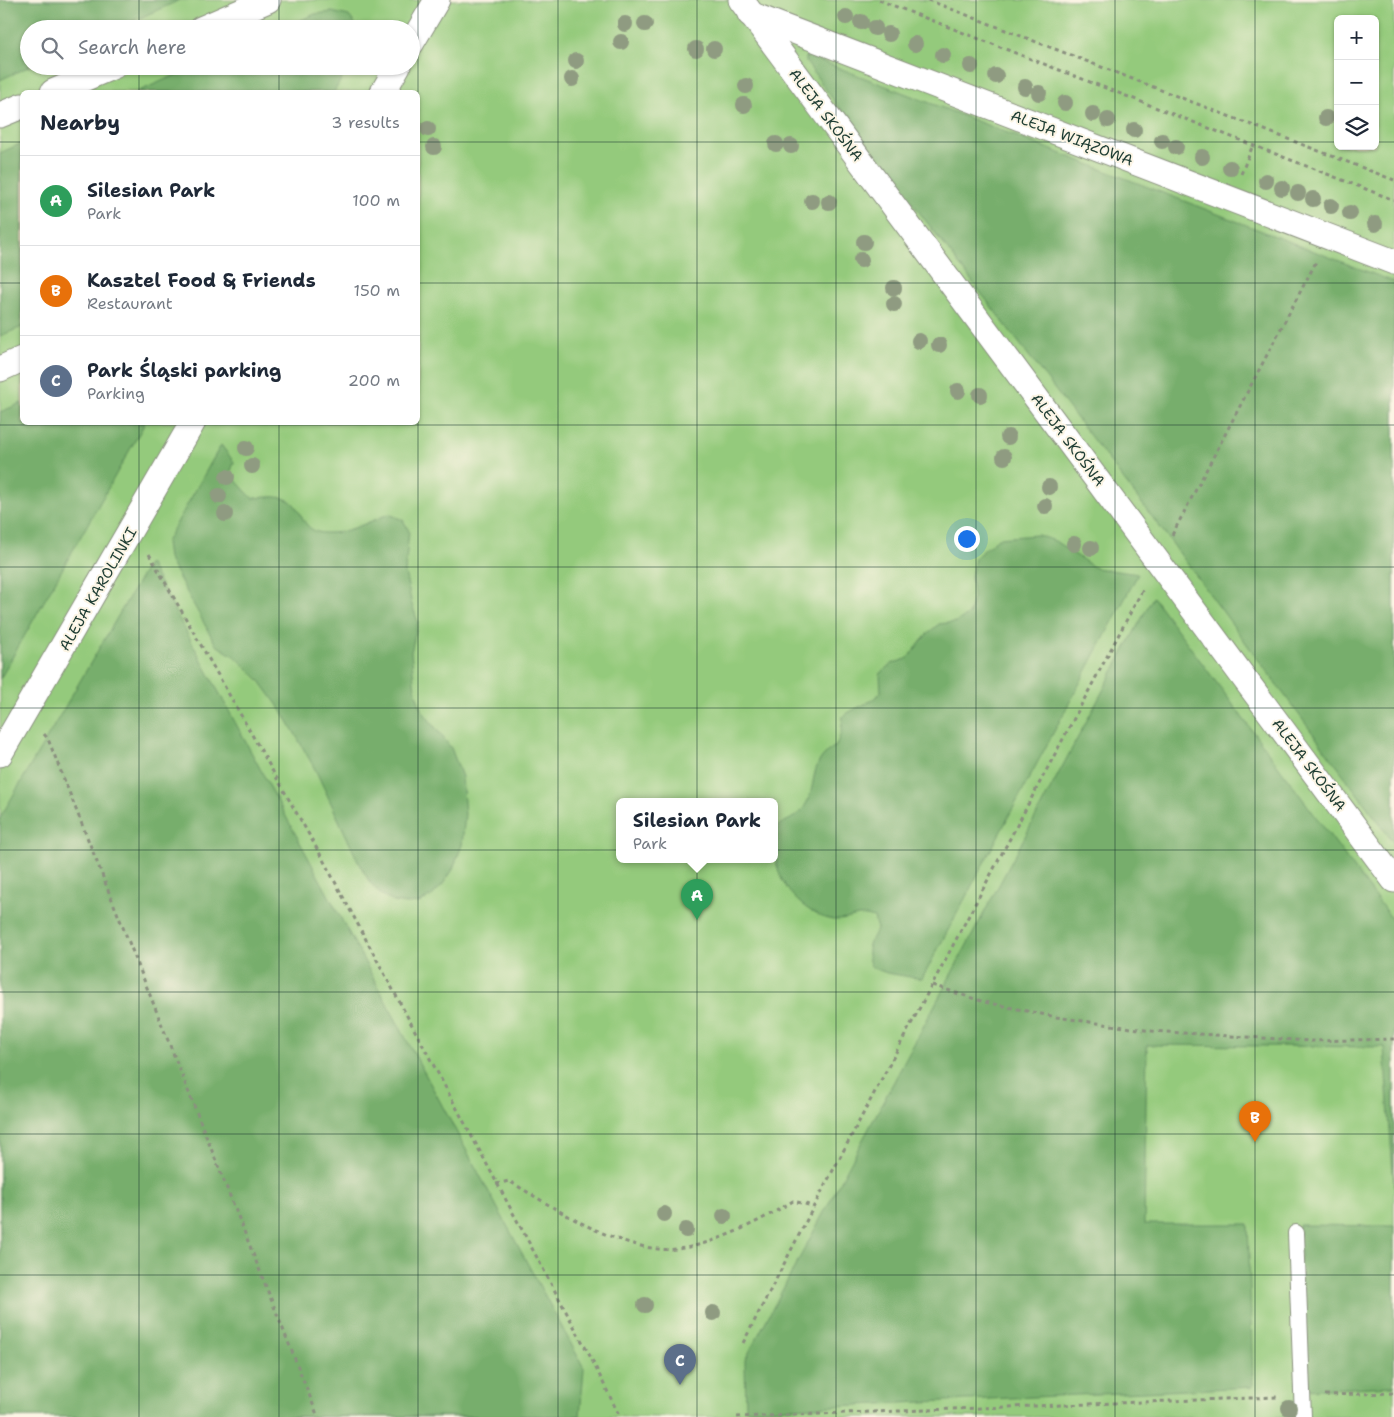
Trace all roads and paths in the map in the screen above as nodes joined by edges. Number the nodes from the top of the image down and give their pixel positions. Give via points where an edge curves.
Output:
1 (268, 0) edge
2 (437, 0) edge
3 (879, 0) edge
4 (928, 0) edge
5 (746, 7) edge
6 (222, 20) edge
7 (420, 29) edge
8 (93, 75) edge
9 (393, 75) edge
10 (58, 90) edge
11 (384, 90) edge
12 (20, 107) edge
13 (0, 115) edge
14 (1394, 180) edge
15 (1394, 200) edge
16 (1329, 237) junction
17 (1394, 262) edge
18 (20, 360) edge
19 (0, 369) edge
20 (191, 425) edge
21 (134, 527) junction
22 (1158, 561) junction
23 (25, 712) junction
24 (0, 754) edge
25 (1394, 880) edge
26 (932, 985) junction
27 (1394, 1039) edge
28 (496, 1184) junction
29 (814, 1206) junction
30 (1296, 1233) dead end
31 (743, 1343) dead end
32 (1394, 1392) edge
33 (1302, 1396) junction
34 (318, 1417) edge
35 (620, 1417) edge
36 (738, 1417) edge
37 (1303, 1417) edge

1 - 6 street
2 - 7 street
3 - 15 path
4 - 14 path
5 - 16 street, ALEJA WIĄZOWA
5 - 22 street, ALEJA SKOŚNA
8 - 10 street
9 - 11 street
12 - 13 street
16 - 17 street, ALEJA WIĄZOWA
16 - 22 path
18 - 19 street
20 - 21 street, ALEJA KAROLINKI
21 - 23 street, ALEJA KAROLINKI
21 - 28 path via 320,854
22 - 25 street, ALEJA SKOŚNA
22 - 26 path
23 - 24 street, ALEJA KAROLINKI
23 - 34 path via 48,739
26 - 27 path via 984,1002 1056,1017 1152,1031 1312,1041
26 - 29 path
28 - 29 path via 509,1181 598,1231 659,1249 715,1239 756,1224 793,1201
28 - 35 path
29 - 31 path
30 - 33 lane
32 - 33 path
33 - 36 path
33 - 37 lane

